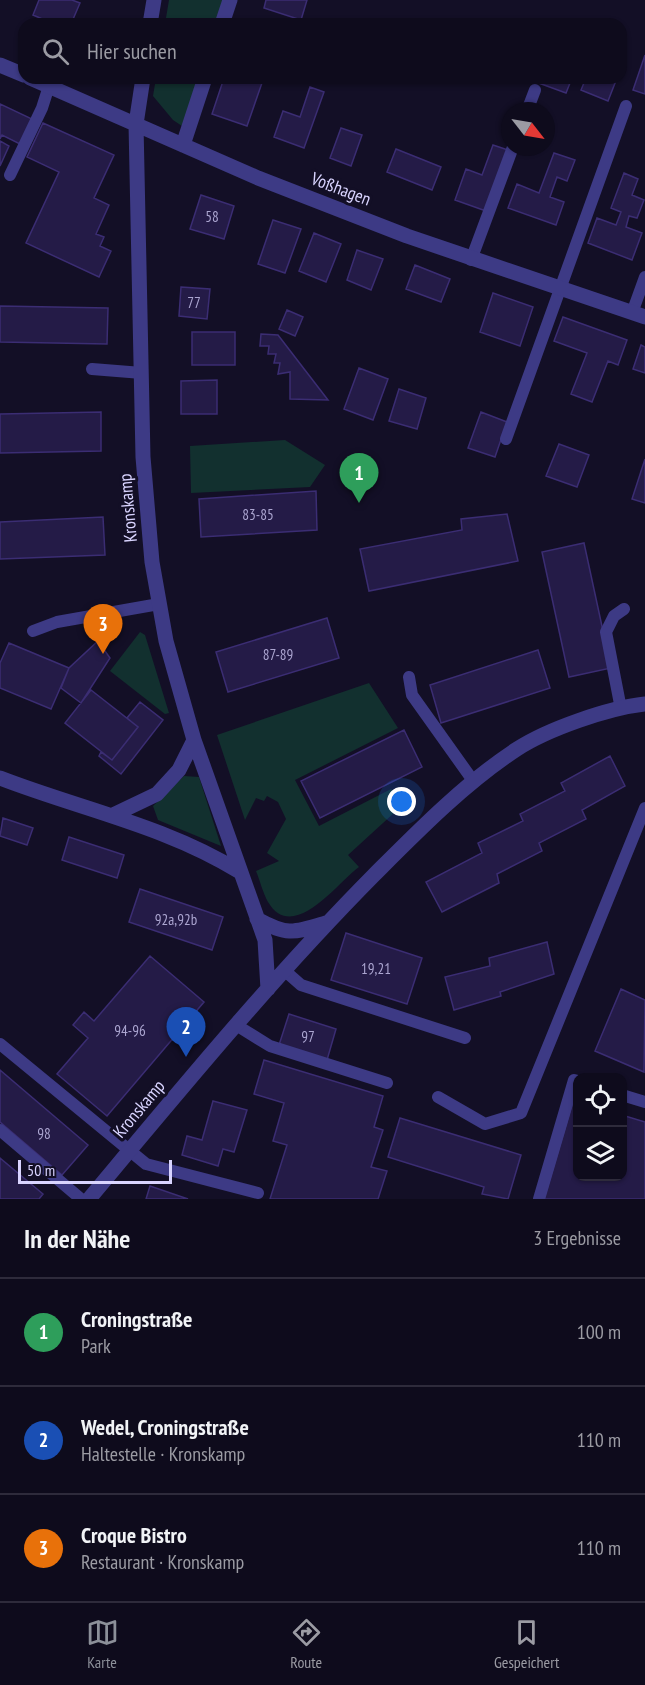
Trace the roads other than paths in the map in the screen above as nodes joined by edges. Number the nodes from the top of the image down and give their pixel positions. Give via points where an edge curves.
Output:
1 (154, 0) edge
2 (230, 0) edge
3 (151, 18) edge
4 (224, 18) edge
5 (0, 65) edge
6 (18, 72) edge
7 (44, 84) edge
8 (142, 84) edge
9 (203, 84) edge
10 (49, 86) junction
11 (535, 90) dead end
12 (530, 102) edge
13 (626, 106) dead end
14 (136, 124) junction
15 (183, 145) junction
16 (510, 156) edge
17 (10, 176) dead end
18 (471, 260) junction
19 (645, 277) edge
20 (560, 289) junction
21 (638, 315) edge
22 (92, 369) dead end
23 (142, 372) junction
24 (506, 438) dead end
25 (159, 604) junction
26 (624, 609) dead end
27 (33, 631) dead end
28 (409, 677) dead end
29 (645, 704) edge
30 (621, 709) junction
31 (194, 740) junction
32 (0, 778) edge
33 (474, 783) junction
34 (645, 807) edge
35 (113, 815) junction
36 (240, 872) junction
37 (257, 919) junction
38 (326, 923) junction
39 (284, 970) junction
40 (268, 989) junction
41 (236, 1024) junction
42 (465, 1038) dead end
43 (0, 1044) edge
44 (573, 1080) edge
45 (387, 1083) dead end
46 (438, 1097) dead end
47 (627, 1097) edge
48 (645, 1102) edge
49 (0, 1130) edge
50 (129, 1151) junction
51 (258, 1193) dead end
52 (81, 1199) edge
53 (89, 1199) edge
54 (539, 1199) edge

1 - 3 street
2 - 4 street
5 - 6 street
7 - 10 street, Voßhagen
8 - 14 street, Kronskamp
9 - 15 street
10 - 14 street, Voßhagen
10 - 17 lane
11 - 12 lane
13 - 20 lane
14 - 15 street, Voßhagen
14 - 23 street, Kronskamp
15 - 18 street, Voßhagen
16 - 18 lane
18 - 20 street, Voßhagen
19 - 21 lane
20 - 21 street, Voßhagen
20 - 24 lane
22 - 23 lane
23 - 25 street, Kronskamp via 146,506
25 - 27 lane via 57,622
25 - 31 street, Kronskamp
26 - 30 lane via 614,616 606,632
28 - 33 lane via 412,695
29 - 30 street
30 - 33 street via 582,720 518,748
31 - 35 street via 179,770 157,794
31 - 36 street, Kronskamp
32 - 35 street
33 - 38 street
34 - 46 lane via 521,1113 484,1124
35 - 36 street via 208,852
36 - 37 street, Kronskamp
37 - 38 street via 276,930 293,933
37 - 40 street, Kronskamp via 265,940
38 - 39 street
39 - 40 street
39 - 42 lane via 301,985
40 - 41 street, Kronskamp
41 - 45 lane via 270,1046
41 - 50 street, Kronskamp
43 - 50 lane
44 - 54 lane
47 - 48 lane
49 - 52 lane
50 - 51 lane via 146,1164
50 - 53 street, Kronskamp

